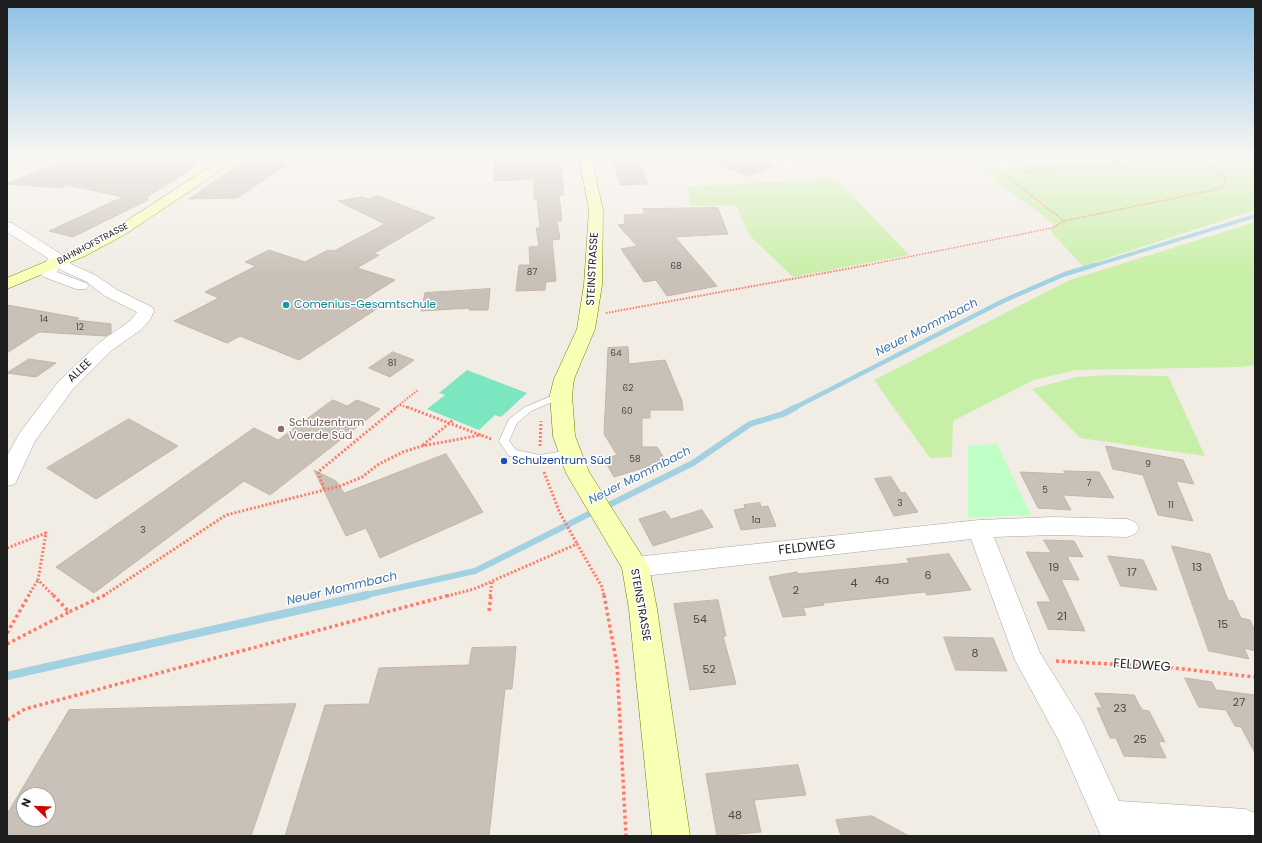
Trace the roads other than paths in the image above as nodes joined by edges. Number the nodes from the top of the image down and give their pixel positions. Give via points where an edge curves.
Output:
1 (173, 196) edge
2 (593, 196) edge
3 (7, 226) edge
4 (56, 261) junction
5 (7, 284) edge
6 (561, 395) junction
7 (570, 454) junction
8 (7, 478) edge
9 (1127, 528) dead end
10 (979, 529) junction
11 (635, 567) junction
12 (1114, 826) edge
13 (1245, 826) dead end
14 (671, 836) edge

1 - 4 street, BAHNHOFSTRASSE via 119,232
2 - 6 street, STEINSTRASSE via 596,210 589,315 586,330 564,379
3 - 4 street via 46,250
4 - 5 street, BAHNHOFSTRASSE
4 - 8 street, ALLEE via 49,274 111,293 146,310 143,318 106,346 66,385 26,439
6 - 7 street, STEINSTRASSE via 564,436
6 - 7 lane via 528,409 513,421 504,441 513,453 540,459
7 - 11 street, STEINSTRASSE via 601,513
9 - 10 street, FELDWEG via 1053,526
10 - 11 street, FELDWEG
10 - 12 street via 1029,660 1070,730
11 - 14 street, STEINSTRASSE via 643,609
12 - 13 street

